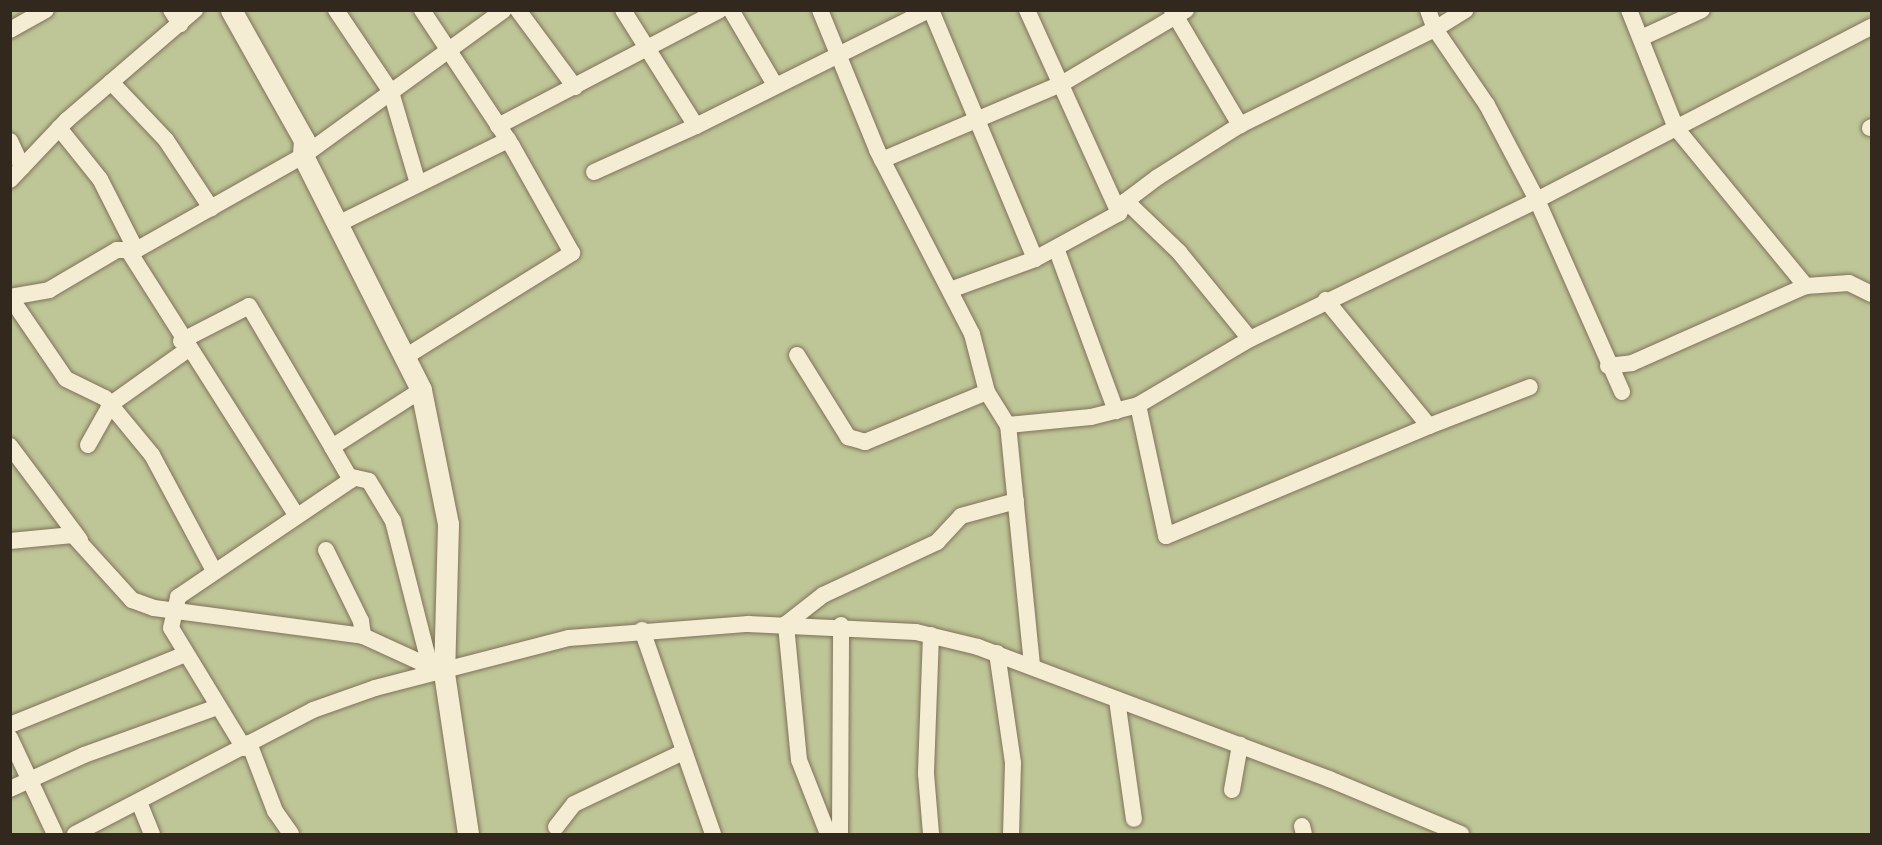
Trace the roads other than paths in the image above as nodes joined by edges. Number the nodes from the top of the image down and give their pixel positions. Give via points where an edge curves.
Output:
1 (46, 10) edge
2 (195, 10) edge
3 (231, 10) edge
4 (336, 10) edge
5 (422, 10) edge
6 (504, 10) edge
7 (518, 10) edge
8 (623, 10) edge
9 (731, 10) edge
10 (820, 10) edge
11 (1027, 10) edge
12 (1428, 10) edge
13 (1465, 10) edge
14 (1629, 10) edge
15 (1702, 10) edge
16 (719, 11) edge
17 (928, 11) edge
18 (1177, 13) edge
19 (175, 17) edge
20 (1872, 26) edge
21 (1436, 29) junction
22 (10, 30) edge
23 (1641, 38) junction
24 (648, 50) junction
25 (448, 52) junction
26 (840, 54) junction
27 (111, 82) junction
28 (1063, 83) junction
29 (775, 85) junction
30 (575, 87) junction
31 (391, 92) junction
32 (974, 118) junction
33 (1240, 125) junction
34 (696, 126) junction
35 (59, 128) junction
36 (1676, 128) junction
37 (503, 133) junction
38 (10, 141) edge
39 (303, 156) junction
40 (882, 160) junction
41 (22, 167) junction
42 (594, 172) dead end
43 (10, 180) edge
44 (418, 184) junction
45 (1538, 200) junction
46 (1123, 207) junction
47 (211, 208) junction
48 (338, 224) junction
49 (1056, 248) junction
50 (132, 250) junction
51 (1035, 259) junction
52 (1806, 286) junction
53 (950, 290) junction
54 (1872, 294) edge
55 (1326, 300) junction
56 (1250, 339) junction
57 (184, 345) junction
58 (797, 356) dead end
59 (405, 357) junction
60 (1608, 366) junction
61 (1530, 387) dead end
62 (421, 390) junction
63 (987, 392) junction
64 (1622, 392) dead end
65 (111, 404) junction
66 (1138, 405) junction
67 (1116, 411) junction
68 (1008, 425) junction
69 (1429, 426) junction
70 (88, 445) dead end
71 (10, 446) edge
72 (332, 447) junction
73 (352, 477) junction
74 (1016, 501) junction
75 (297, 516) junction
76 (80, 540) junction
77 (10, 541) edge
78 (326, 550) dead end
79 (213, 569) junction
80 (171, 614) junction
81 (786, 624) junction
82 (841, 625) junction
83 (642, 630) junction
84 (363, 636) junction
85 (931, 636) junction
86 (997, 653) junction
87 (183, 655) junction
88 (1032, 665) junction
89 (437, 670) junction
90 (1117, 700) junction
91 (217, 707) junction
92 (10, 725) edge
93 (10, 738) edge
94 (1240, 745) junction
95 (246, 746) junction
96 (683, 752) junction
97 (29, 780) junction
98 (10, 789) edge
99 (1232, 790) dead end
100 (139, 802) junction
101 (1134, 819) dead end
102 (555, 827) dead end
103 (55, 834) edge
104 (75, 834) edge
105 (152, 834) edge
106 (291, 834) edge
107 (468, 834) edge
108 (713, 834) edge
109 (828, 834) edge
110 (840, 834) edge
111 (931, 834) edge
112 (1011, 834) edge
113 (1461, 834) edge

1 - 22 street
2 - 19 street
3 - 39 street via 304,140
4 - 31 street
5 - 25 street
6 - 25 street
7 - 30 street
8 - 24 street
9 - 29 street
10 - 26 street
11 - 28 street
12 - 21 street
13 - 21 street
14 - 23 street
15 - 23 street
16 - 24 street
17 - 26 street
17 - 32 street
18 - 28 street
18 - 33 street
19 - 27 street
20 - 36 street
21 - 33 street
21 - 45 street via 1487,105
23 - 36 street
24 - 30 street
24 - 34 street
25 - 31 street
25 - 37 street
26 - 29 street
26 - 40 street via 852,95
27 - 35 street
27 - 47 street via 166,140
28 - 32 street
28 - 46 street
29 - 34 street
30 - 37 street
31 - 39 street
31 - 44 street
32 - 40 street via 952,133
32 - 51 street
33 - 46 street
34 - 42 street
35 - 41 street
35 - 50 street via 100,179
36 - 45 street
36 - 52 street
37 - 44 street
37 - 59 street via 572,253
38 - 41 street
39 - 47 street
39 - 48 street
40 - 53 street
41 - 43 street
44 - 48 street
45 - 55 street
45 - 60 street
46 - 49 street
46 - 56 street via 1179,252
47 - 50 street
48 - 59 street
49 - 51 street
49 - 67 street
50 - 57 street
50 - 65 street via 117,250 49,290 10,297 66,379
51 - 53 street
52 - 54 street via 1849,283
52 - 60 street via 1632,363
53 - 63 street via 972,334
55 - 56 street
55 - 69 street
56 - 66 street
57 - 65 street
57 - 72 street via 249,306
57 - 75 street
58 - 63 street via 848,437 865,442
59 - 62 street
60 - 64 street
61 - 69 street
62 - 72 street
62 - 89 street via 448,524
63 - 68 street
65 - 70 street
65 - 79 street via 152,455
66 - 67 street
66 - 69 street via 1166,536
67 - 68 street
68 - 74 street
71 - 76 street
72 - 73 street
73 - 75 street
73 - 89 street via 369,481 393,521
74 - 81 street via 961,516 937,542 823,594
74 - 88 street
75 - 79 street
76 - 77 street via 63,533
76 - 80 street via 132,600
78 - 84 street via 361,621
79 - 80 street via 178,597
80 - 84 street
80 - 87 street via 171,628
81 - 82 street
81 - 83 street
81 - 109 street via 799,760
82 - 85 street
82 - 110 street
83 - 89 street via 511,650
83 - 96 street
84 - 89 street
85 - 86 street
85 - 111 street via 926,774
86 - 88 street
86 - 112 street via 1013,763
87 - 91 street
87 - 92 street
88 - 90 street
89 - 95 street via 324,706
89 - 107 street
90 - 94 street
90 - 101 street
91 - 95 street
91 - 97 street
93 - 97 street
94 - 99 street
94 - 113 street
95 - 100 street
95 - 106 street via 275,812
96 - 102 street via 574,804
96 - 108 street
97 - 98 street
97 - 103 street
100 - 104 street
100 - 105 street

